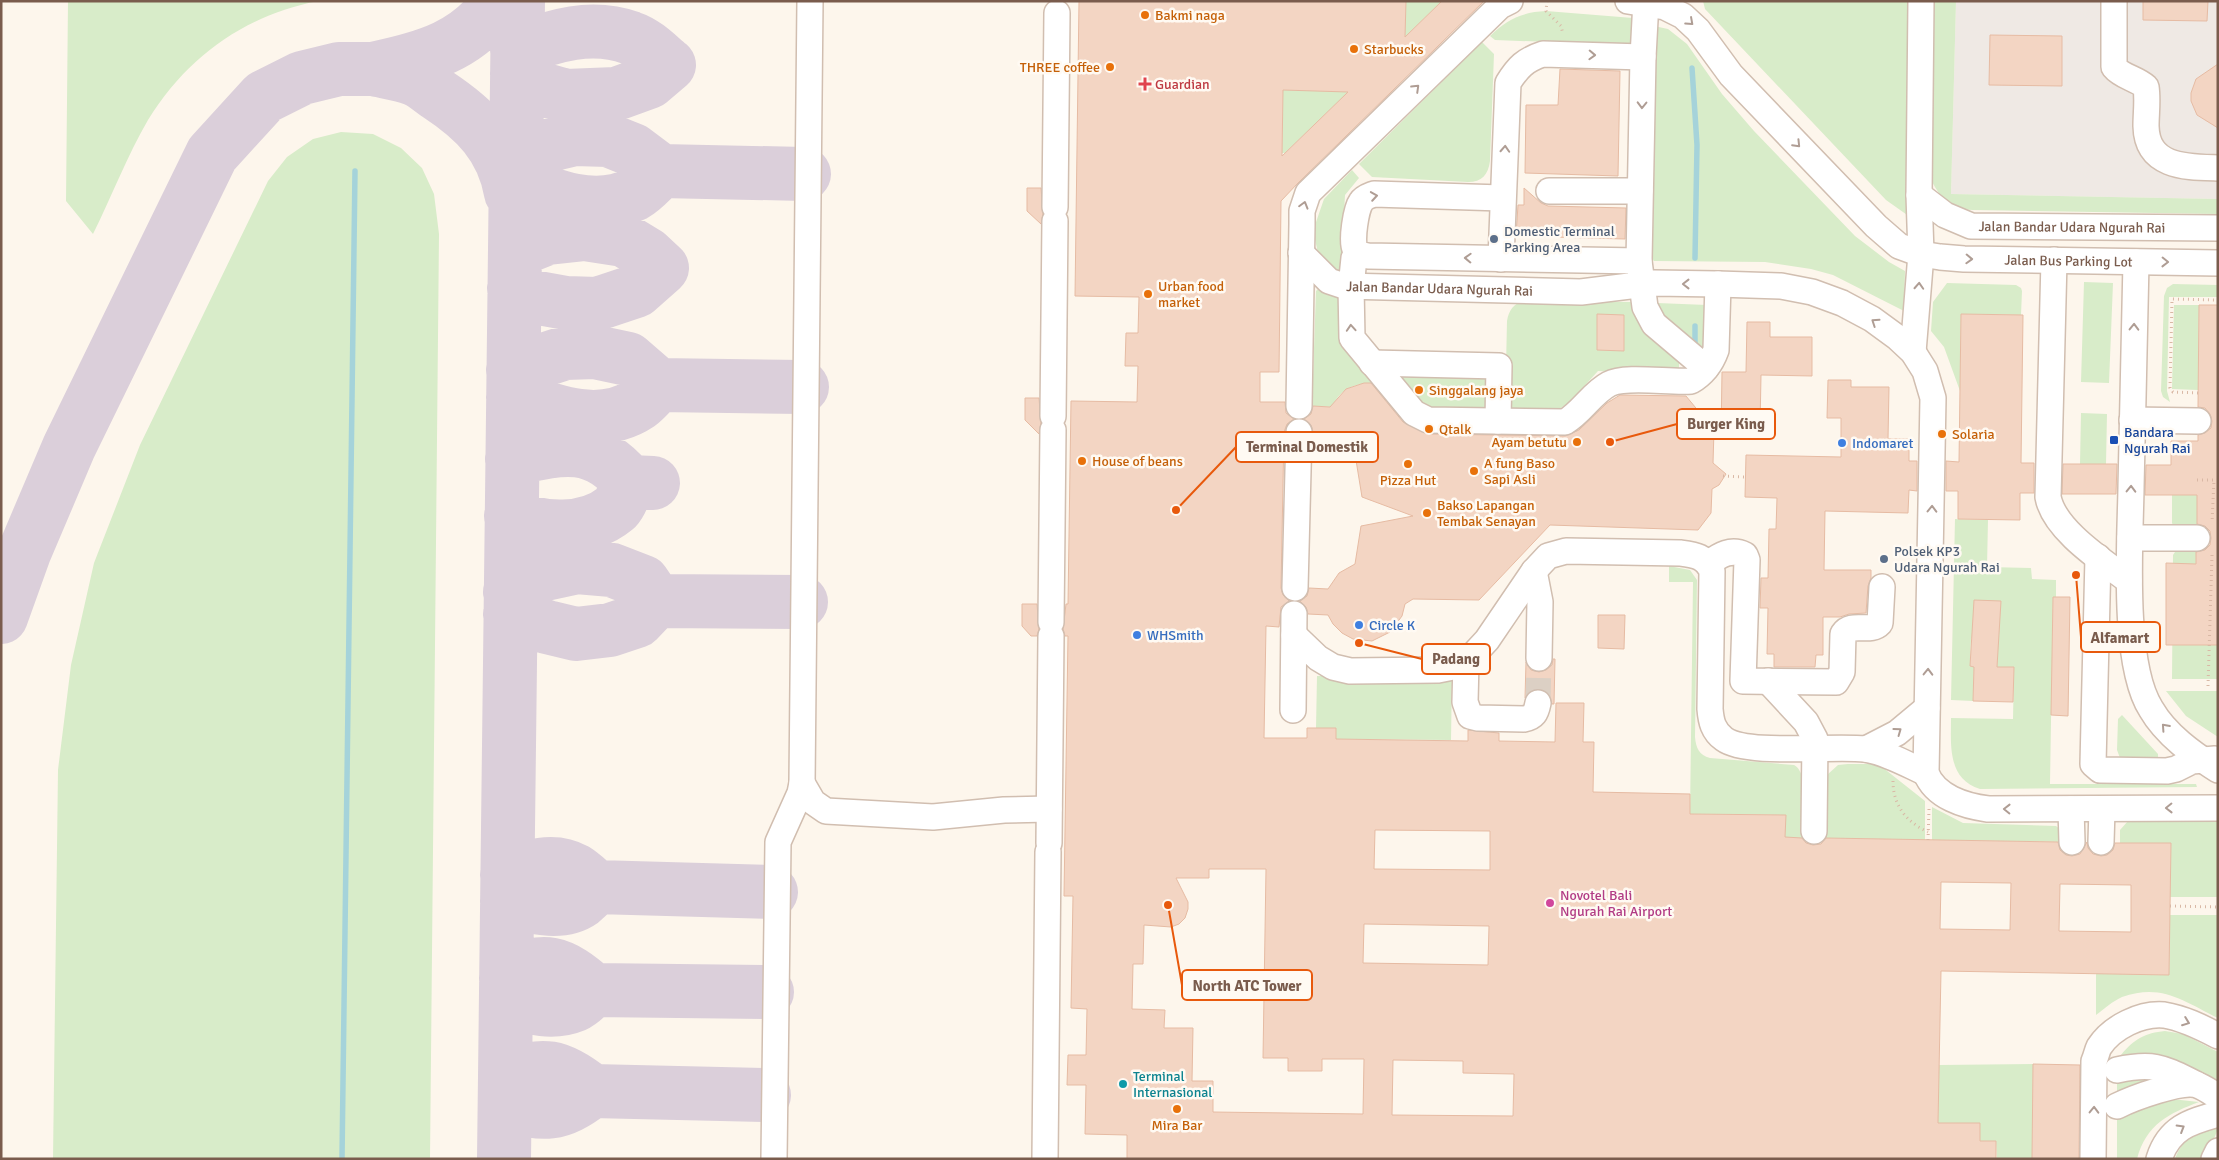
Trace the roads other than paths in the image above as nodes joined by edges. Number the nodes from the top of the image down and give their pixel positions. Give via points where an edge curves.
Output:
1 (810, 1) edge
2 (1510, 1) edge
3 (1921, 1) edge
4 (2114, 1) edge
5 (1640, 2) edge
6 (1057, 13) dead end
7 (1643, 57) junction
8 (2218, 168) edge
9 (1549, 191) dead end
10 (1640, 191) junction
11 (1919, 195) junction
12 (1502, 198) junction
13 (2218, 228) edge
14 (1357, 252) junction
15 (1301, 253) junction
16 (1921, 254) junction
17 (1501, 259) junction
18 (2054, 260) junction
19 (2136, 262) junction
20 (2218, 263) edge
21 (1640, 273) junction
22 (1718, 284) junction
23 (1351, 287) junction
24 (1913, 352) junction
25 (1372, 363) junction
26 (1706, 368) junction
27 (1299, 406) dead end
28 (2132, 420) junction
29 (2198, 421) dead end
30 (1498, 422) junction
31 (1299, 432) dead end
32 (2130, 538) junction
33 (2207, 541) road end
34 (2098, 557) junction
35 (1709, 563) junction
36 (1534, 571) junction
37 (2129, 581) junction
38 (1882, 587) dead end
39 (1295, 588) dead end
40 (1539, 658) tunnel mouth
41 (1466, 660) junction
42 (1711, 679) junction
43 (1742, 680) junction
44 (1768, 681) junction
45 (1538, 703) tunnel mouth
46 (1927, 708) junction
47 (1292, 710) dead end
48 (1816, 749) junction
49 (1866, 749) junction
50 (2212, 763) edge
51 (1926, 773) junction
52 (802, 783) junction
53 (2218, 808) edge
54 (1049, 810) junction
55 (2071, 810) junction
56 (2102, 810) junction
57 (1814, 831) dead end
58 (2072, 842) dead end
59 (2101, 842) dead end
60 (2218, 1036) edge
61 (2117, 1070) dead end
62 (2196, 1084) junction
63 (2218, 1097) edge
64 (2117, 1106) dead end
65 (2218, 1114) edge
66 (2218, 1151) edge
67 (774, 1159) edge
68 (1045, 1159) edge
69 (2093, 1159) edge
70 (2159, 1159) edge
71 (2214, 1159) edge

1 - 52 street
15 -> 2 street via 1302,211 1308,193 1500,6
3 - 11 street
4 - 8 street via 2114,67 2146,87 2146,128 2153,150 2166,162 2185,167
5 - 7 street
5 -> 16 street via 1664,7 1683,16 1698,30 1731,75 1876,226 1899,246
6 - 54 street
7 -> 10 street
12 -> 7 street via 1508,83 1518,67 1543,54
9 - 10 street
10 - 21 street
11 - 13 street, Jalan Bandar Udara Ngurah Rai via 1945,215 1971,226
11 - 16 street
14 -> 12 street via 1353,241 1358,209 1361,201 1374,194
12 - 17 street
17 -> 14 street via 1368,256
14 - 23 street
15 - 23 street, Jalan Bandar Udara Ngurah Rai via 1329,281
15 - 27 street
16 -> 18 street, Jalan Bus Parking Lot via 1964,259
24 -> 16 street
17 - 21 street
18 - 19 street, Jalan Bus Parking Lot
18 - 34 street via 2048,497 2057,519
19 -> 20 street, Jalan Bus Parking Lot
28 -> 19 street
22 -> 21 street, Jalan Bandar Udara Ngurah Rai
21 - 23 street, Jalan Bandar Udara Ngurah Rai via 1581,292
21 - 26 street via 1645,307 1654,324
24 -> 22 street, Jalan Bandar Udara Ngurah Rai via 1872,319 1812,292 1781,286
22 - 26 street via 1716,350
25 -> 23 street via 1352,338
46 -> 24 street, Jalan Bandar Udara Ngurah Rai via 1934,413 1925,371
25 - 30 street via 1420,418
25 - 30 street via 1499,366
26 - 30 street via 1691,381 1622,380 1610,383 1565,422
28 - 29 street
32 -> 28 street
31 - 39 street
32 - 33 street
32 - 37 street
34 - 37 street
34 - 50 street via 2093,764 2100,770 2166,771
35 - 36 street via 1694,555 1680,553 1566,551 1548,556
35 - 42 street via 1713,585
35 - 43 street via 1723,553 1745,555
36 - 40 street via 1540,602
36 - 41 street via 1487,640
50 -> 37 street via 2167,730 2150,709 2134,654
38 - 44 street via 1880,623 1871,628 1846,629 1843,634 1842,672 1836,682
41 - 45 street via 1465,702 1470,716 1531,718
41 - 47 street via 1438,670 1350,671 1333,667 1318,658 1294,624
42 - 43 street
42 - 48 street via 1711,721 1725,740 1740,745
43 - 44 street
44 - 48 street via 1806,722 1815,739
49 -> 46 street via 1897,733
46 - 51 street, Jalan Bandar Udara Ngurah Rai
48 - 49 street
48 - 57 street
49 - 51 street
55 -> 51 street via 1971,807 1934,787
52 - 54 street via 813,802 826,810 933,817 1004,810
52 - 67 street via 778,842
53 -> 56 street
54 - 68 street
55 - 56 street
55 - 58 street
56 - 59 street
69 -> 60 street via 2094,1061 2099,1047 2109,1036 2137,1018 2162,1015 2182,1019
61 - 62 street via 2155,1066
62 - 63 street
62 - 64 street via 2162,1089
70 -> 65 street via 2170,1134 2184,1125
66 - 71 street

